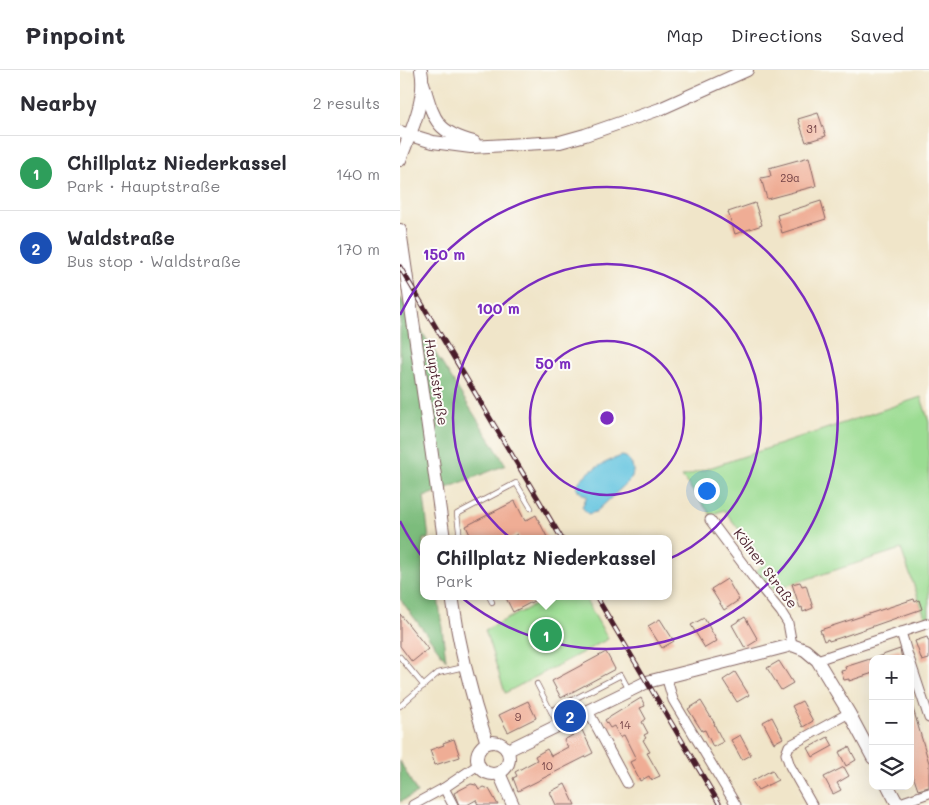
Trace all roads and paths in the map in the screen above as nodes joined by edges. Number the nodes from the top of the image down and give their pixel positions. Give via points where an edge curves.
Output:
1 (421, 70) edge
2 (747, 70) edge
3 (423, 83) junction
4 (405, 134) edge
5 (491, 147) junction
6 (400, 160) edge
7 (400, 230) edge
8 (530, 508) dead end
9 (710, 520) dead end
10 (443, 535) edge
11 (460, 535) edge
12 (452, 600) edge
13 (929, 623) edge
14 (901, 632) junction
15 (792, 645) junction
16 (908, 655) edge
17 (400, 657) edge
18 (817, 660) junction
19 (466, 667) junction
20 (914, 672) edge
21 (666, 676) junction
22 (537, 684) dead end
23 (424, 686) junction
24 (629, 690) junction
25 (400, 706) edge
26 (551, 711) junction
27 (588, 711) junction
28 (849, 713) junction
29 (929, 718) edge
30 (558, 726) junction
31 (487, 743) junction
32 (508, 750) junction
33 (869, 750) edge
34 (478, 765) junction
35 (499, 774) junction
36 (627, 783) dead end
37 (444, 788) junction
38 (890, 790) edge
39 (929, 793) edge
40 (897, 804) edge
41 (414, 805) edge
42 (453, 805) edge
43 (513, 805) edge
44 (736, 805) edge
45 (812, 805) edge

1 - 3 street
2 - 5 street via 660,109 585,135 560,142
3 - 4 street via 417,113
3 - 5 street via 431,111 444,130 456,137
4 - 5 street via 453,146
4 - 6 street
7 - 10 street, Hauptstraße
8 - 11 lane via 516,483 457,514
9 - 15 street, Kölner Straße via 781,612 788,623
12 - 19 street
13 - 14 street
14 - 16 street
14 - 18 street
15 - 18 street
15 - 21 street
17 - 23 lane
18 - 28 street
19 - 23 lane via 438,673
19 - 31 street
20 - 29 street
21 - 24 street
21 - 44 street via 673,700
22 - 26 lane
23 - 25 lane
24 - 26 lane via 621,675
24 - 27 street
26 - 30 lane
27 - 30 street
27 - 36 street
28 - 33 street
28 - 45 street via 789,746 786,754 790,766
30 - 32 street
31 - 32 street via 498,742
31 - 34 street via 478,752
32 - 35 street via 509,761
34 - 35 street via 487,773
34 - 37 street
35 - 43 street
37 - 41 street
37 - 42 street
38 - 40 street
39 - 40 street

